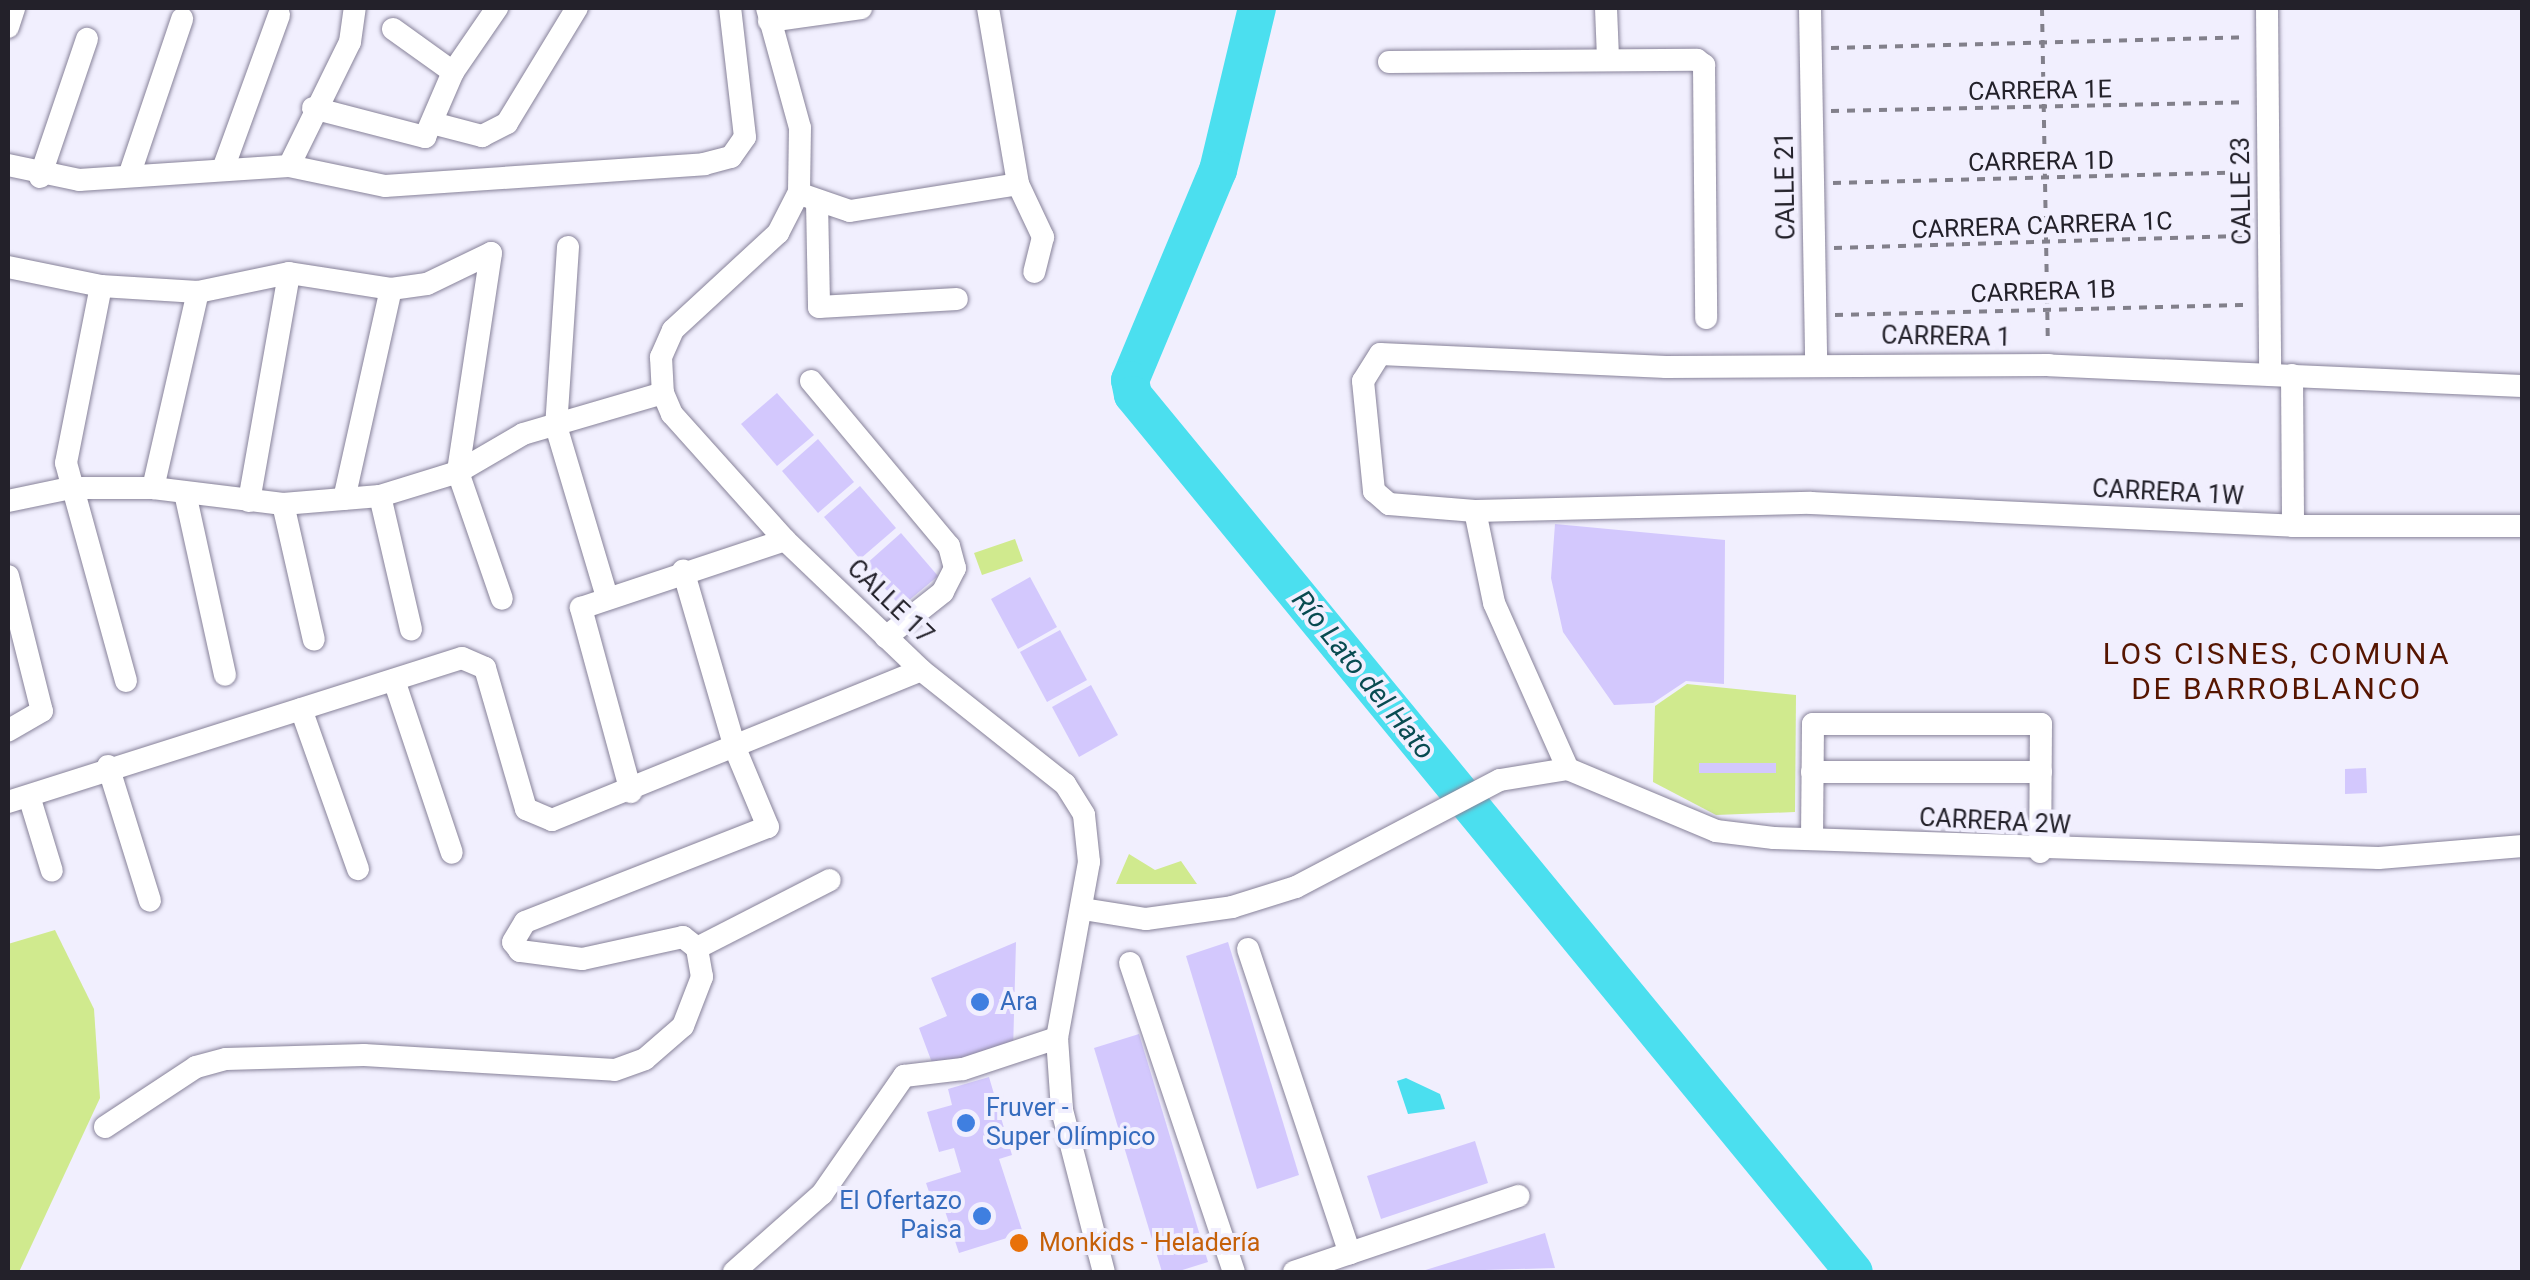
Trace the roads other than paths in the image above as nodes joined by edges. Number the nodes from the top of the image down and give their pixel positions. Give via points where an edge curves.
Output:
1 (14, 8) edge
2 (355, 8) edge
3 (497, 8) edge
4 (577, 8) edge
5 (730, 8) edge
6 (861, 8) edge
7 (988, 8) edge
8 (1606, 8) edge
9 (1810, 8) edge
10 (2266, 8) edge
11 (768, 14) edge
12 (279, 15) dead end
13 (182, 19) dead end
14 (8, 27) edge
15 (394, 29) dead end
16 (87, 39) dead end
17 (1608, 58) junction
18 (1389, 62) dead end
19 (453, 72) junction
20 (313, 108) junction
21 (436, 124) junction
22 (8, 166) edge
23 (289, 166) junction
24 (223, 169) junction
25 (129, 176) junction
26 (40, 177) junction
27 (1018, 184) junction
28 (808, 196) junction
29 (568, 247) dead end
30 (1034, 272) dead end
31 (289, 273) junction
32 (9, 274) edge
33 (101, 286) junction
34 (392, 289) junction
35 (198, 292) junction
36 (956, 299) dead end
37 (1706, 318) dead end
38 (1371, 359) joint
39 (1816, 363) junction
40 (2281, 374) junction
41 (811, 380) dead end
42 (2522, 386) edge
43 (663, 393) junction
44 (556, 426) junction
45 (458, 472) junction
46 (70, 488) junction
47 (153, 488) junction
48 (185, 493) junction
49 (380, 496) junction
50 (344, 499) junction
51 (8, 501) edge
52 (249, 501) junction
53 (283, 504) junction
54 (1476, 511) junction
55 (2293, 526) junction
56 (2522, 526) edge
57 (785, 540) junction
58 (683, 570) junction
59 (8, 576) edge
60 (606, 594) junction
61 (502, 600) dead end
62 (411, 629) dead end
63 (886, 637) junction
64 (314, 640) dead end
65 (920, 670) junction
66 (224, 676) dead end
67 (394, 680) junction
68 (126, 681) dead end
69 (301, 708) junction
70 (8, 731) edge
71 (735, 748) junction
72 (108, 766) junction
73 (1568, 769) junction
74 (1812, 772) junction
75 (2041, 772) junction
76 (630, 792) junction
77 (18, 799) edge
78 (1812, 839) junction
79 (2522, 846) edge
80 (452, 852) dead end
81 (2040, 852) junction
82 (358, 869) dead end
83 (52, 871) dead end
84 (830, 880) dead end
85 (150, 902) dead end
86 (1083, 909) junction
87 (697, 948) junction
88 (1248, 948) dead end
89 (1130, 962) dead end
90 (1057, 1038) junction
91 (105, 1128) dead end
92 (1518, 1196) dead end
93 (1350, 1253) junction
94 (734, 1272) edge
95 (1104, 1272) edge
96 (1234, 1272) edge
97 (1294, 1272) edge

1 - 14 street
2 - 20 street via 350,42
3 - 19 street
4 - 21 street via 507,123 482,136
5 - 23 street via 745,137 731,158 385,186
6 - 11 street
7 - 27 street
8 - 17 street
9 - 39 street, CALLE 21
10 - 40 street, CALLE 23 via 2272,304
11 - 28 street via 800,128
12 - 24 street
13 - 25 street
15 - 19 street
16 - 26 street
17 - 18 street
17 - 37 street via 1689,57 1704,66
19 - 21 street
20 - 21 street via 417,138
20 - 23 street
22 - 26 street
23 - 24 street
24 - 25 street
25 - 26 street
27 - 28 street via 850,211
27 - 30 street via 1043,237
28 - 36 street via 819,308
28 - 43 street via 674,330 661,357
29 - 44 street
31 - 34 street
31 - 35 street
31 - 52 street
32 - 33 street
33 - 35 street
33 - 46 street via 68,442
34 - 45 street via 427,284 483,254 494,257
34 - 50 street
35 - 47 street
38 - 39 street, CARRERA 1
38 - 54 street, CARRERA 1W via 1363,392 1374,491 1388,504
39 - 40 street, CARRERA 1
40 - 42 street, CARRERA 1
40 - 55 street, CALLE 23
41 - 63 street via 948,546 955,568 943,592
43 - 44 street
43 - 57 street, CALLE 17 via 672,414
44 - 45 street via 506,442
44 - 60 street
45 - 49 street
45 - 61 street
46 - 47 street
46 - 51 street
46 - 68 street
47 - 48 street
48 - 52 street
48 - 66 street
49 - 50 street
49 - 62 street
50 - 53 street
52 - 53 street
53 - 64 street
54 - 55 street, CARRERA 1W via 1811,503
54 - 73 street via 1494,603
55 - 56 street, CARRERA 1W
57 - 58 street
57 - 63 street, CALLE 17
58 - 60 street
58 - 71 street
59 - 70 street via 42,711
60 - 76 street via 581,608 580,623
63 - 65 street, CALLE 17
65 - 71 street
65 - 86 street, CALLE 17 via 1065,784 1084,815
67 - 69 street
67 - 76 street via 462,658 485,668 526,809 536,817 552,820
67 - 80 street
69 - 72 street
69 - 82 street
71 - 76 street
71 - 87 street via 768,816 758,836 539,916 514,932 513,942 520,951 582,959 667,935
72 - 77 street
72 - 85 street
73 - 78 street, CARRERA 2W via 1716,831
73 - 86 street via 1480,790 1362,854 1232,907 1146,919
74 - 75 street
74 - 75 street via 1812,724 2041,724
74 - 78 street
75 - 81 street
77 - 83 street
78 - 81 street, CARRERA 2W
79 - 81 street, CARRERA 2W via 2379,858
84 - 87 street
86 - 90 street, CALLE 17
87 - 91 street via 702,977 683,1026 645,1058 615,1070 364,1055 226,1059 196,1066
88 - 93 street
89 - 96 street
90 - 94 street via 963,1069 904,1076 822,1194
90 - 95 street, CALLE 17 via 1062,1110
92 - 93 street
93 - 97 street

